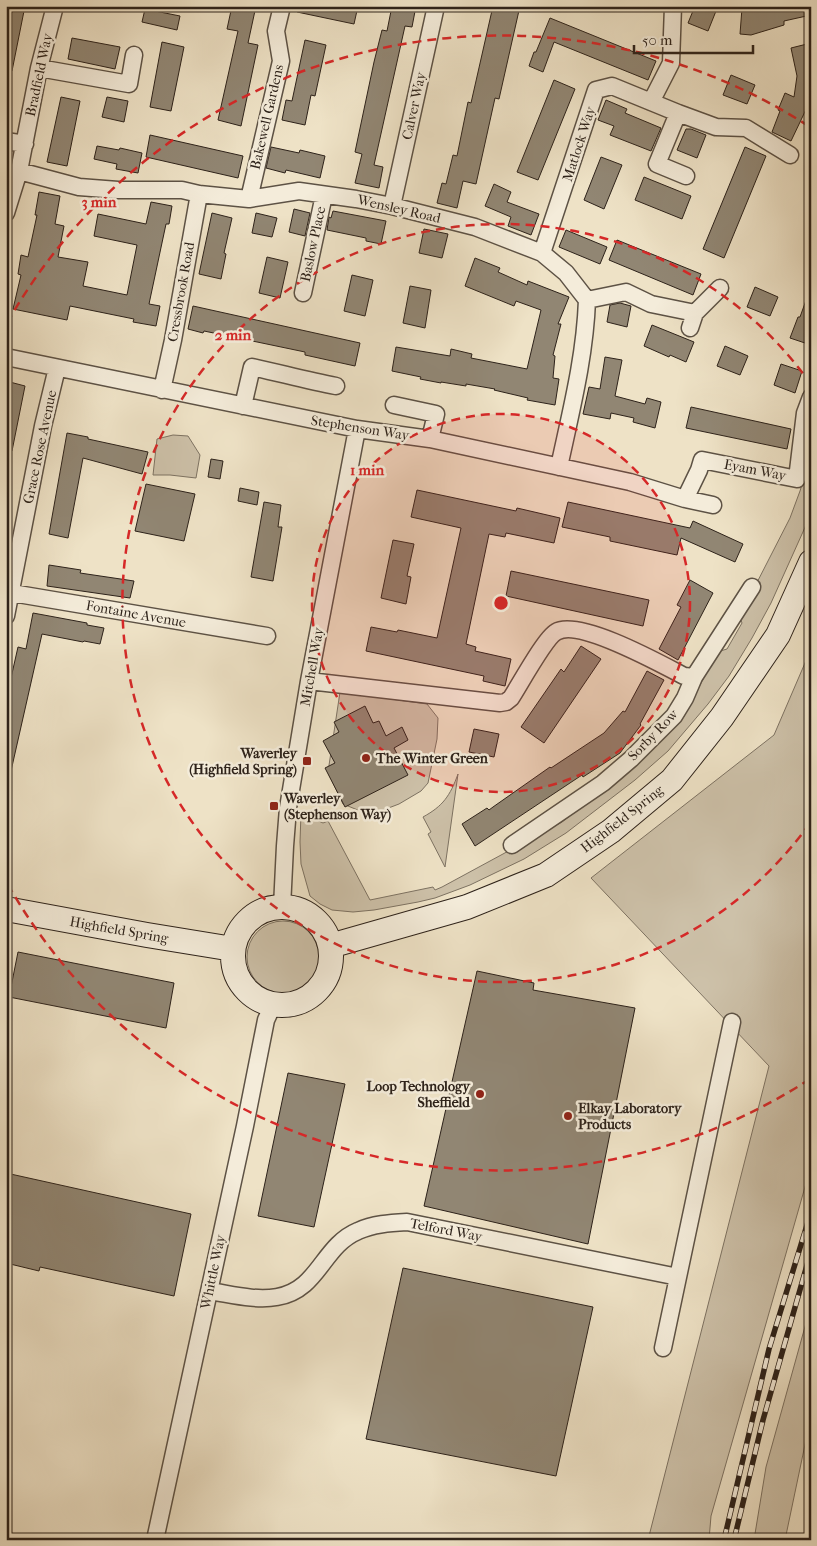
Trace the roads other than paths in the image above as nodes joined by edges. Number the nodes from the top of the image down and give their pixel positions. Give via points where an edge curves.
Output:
1 (55, 6) edge
2 (282, 6) edge
3 (436, 6) edge
4 (673, 6) edge
5 (134, 55) dead end
6 (40, 68) junction
7 (651, 102) junction
8 (678, 113) junction
9 (6, 141) edge
10 (25, 144) junction
11 (790, 155) dead end
12 (19, 171) junction
13 (686, 176) dead end
14 (199, 194) junction
15 (324, 195) junction
16 (249, 199) junction
17 (392, 206) junction
18 (6, 213) edge
19 (542, 253) junction
20 (720, 288) dead end
21 (302, 293) dead end
22 (587, 300) junction
23 (6, 357) edge
24 (57, 368) junction
25 (336, 386) dead end
26 (162, 390) junction
27 (811, 396) edge
28 (394, 405) dead end
29 (243, 406) junction
30 (357, 429) junction
31 (430, 439) junction
32 (558, 467) junction
33 (684, 499) junction
34 (713, 505) dead end
35 (811, 562) edge
36 (752, 588) dead end
37 (9, 592) edge
38 (6, 616) edge
39 (266, 636) dead end
40 (694, 677) junction
41 (309, 682) junction
42 (512, 845) dead end
43 (282, 907) junction
44 (6, 909) edge
45 (330, 946) junction
46 (233, 949) junction
47 (272, 1005) junction
48 (732, 1022) dead end
49 (678, 1277) junction
50 (208, 1291) junction
51 (663, 1348) dead end
52 (155, 1540) edge

1 - 6 street, Bradfield Way
2 - 16 street, Bakewell Gardens via 276,31 281,61
3 - 17 street, Calver Way
4 - 7 street via 671,63
5 - 6 street via 129,84
6 - 10 street, Bradfield Way
7 - 8 street, Matlock Way
7 - 19 street, Matlock Way via 612,86 596,90
8 - 11 street, Matlock Way via 716,127 746,128
8 - 13 street via 657,164
9 - 10 street
10 - 12 street, Bradfield Way
12 - 14 street, Wensley Road via 79,187 182,190
12 - 18 street, Bradfield Way
14 - 16 street, Wensley Road
14 - 26 street, Cressbrook Road
15 - 16 street, Wensley Road via 300,191
15 - 17 street, Wensley Road
15 - 21 street, Baslow Place
17 - 19 street, Wensley Road via 475,226
19 - 22 street, Wensley Road via 566,274
20 - 22 street via 692,320 626,292
22 - 32 street via 586,333
23 - 24 street, Stephenson Way
24 - 26 street, Stephenson Way
24 - 37 street, Grace Rose Avenue
25 - 29 street via 252,367
26 - 29 street, Stephenson Way
27 - 33 street, Eyam Way via 805,413 797,479 702,460
28 - 31 street via 436,414
29 - 30 street, Stephenson Way
30 - 31 street, Stephenson Way
30 - 41 street, Mitchell Way
31 - 32 street, Stephenson Way
32 - 33 street, Stephenson Way via 630,482
33 - 34 street, Stephenson Way
35 - 45 main road, Highfield Spring via 778,635 722,717 672,780 611,831 546,875 467,907
36 - 40 street, Sorby Row
37 - 38 street, Grace Rose Avenue
37 - 39 street, Fontaine Avenue
40 - 41 street via 684,676 620,644 580,630 565,629 547,641 506,702
40 - 42 street, Sorby Row via 674,716 631,759 603,783
41 - 43 street, Mitchell Way via 288,808
43 - 45 main road via 298,909 311,916 322,927
43 - 46 main road via 266,909 252,917 240,929
44 - 46 main road, Highfield Spring
45 - 47 main road via 329,972 321,987 294,1005
46 - 47 main road via 236,977 246,992
47 - 50 street, Whittle Way via 266,1020
48 - 49 street
49 - 50 street, Telford Way via 407,1222 381,1224 357,1231 338,1245 312,1278 297,1290 277,1297 255,1298
49 - 51 street
50 - 52 street, Whittle Way

